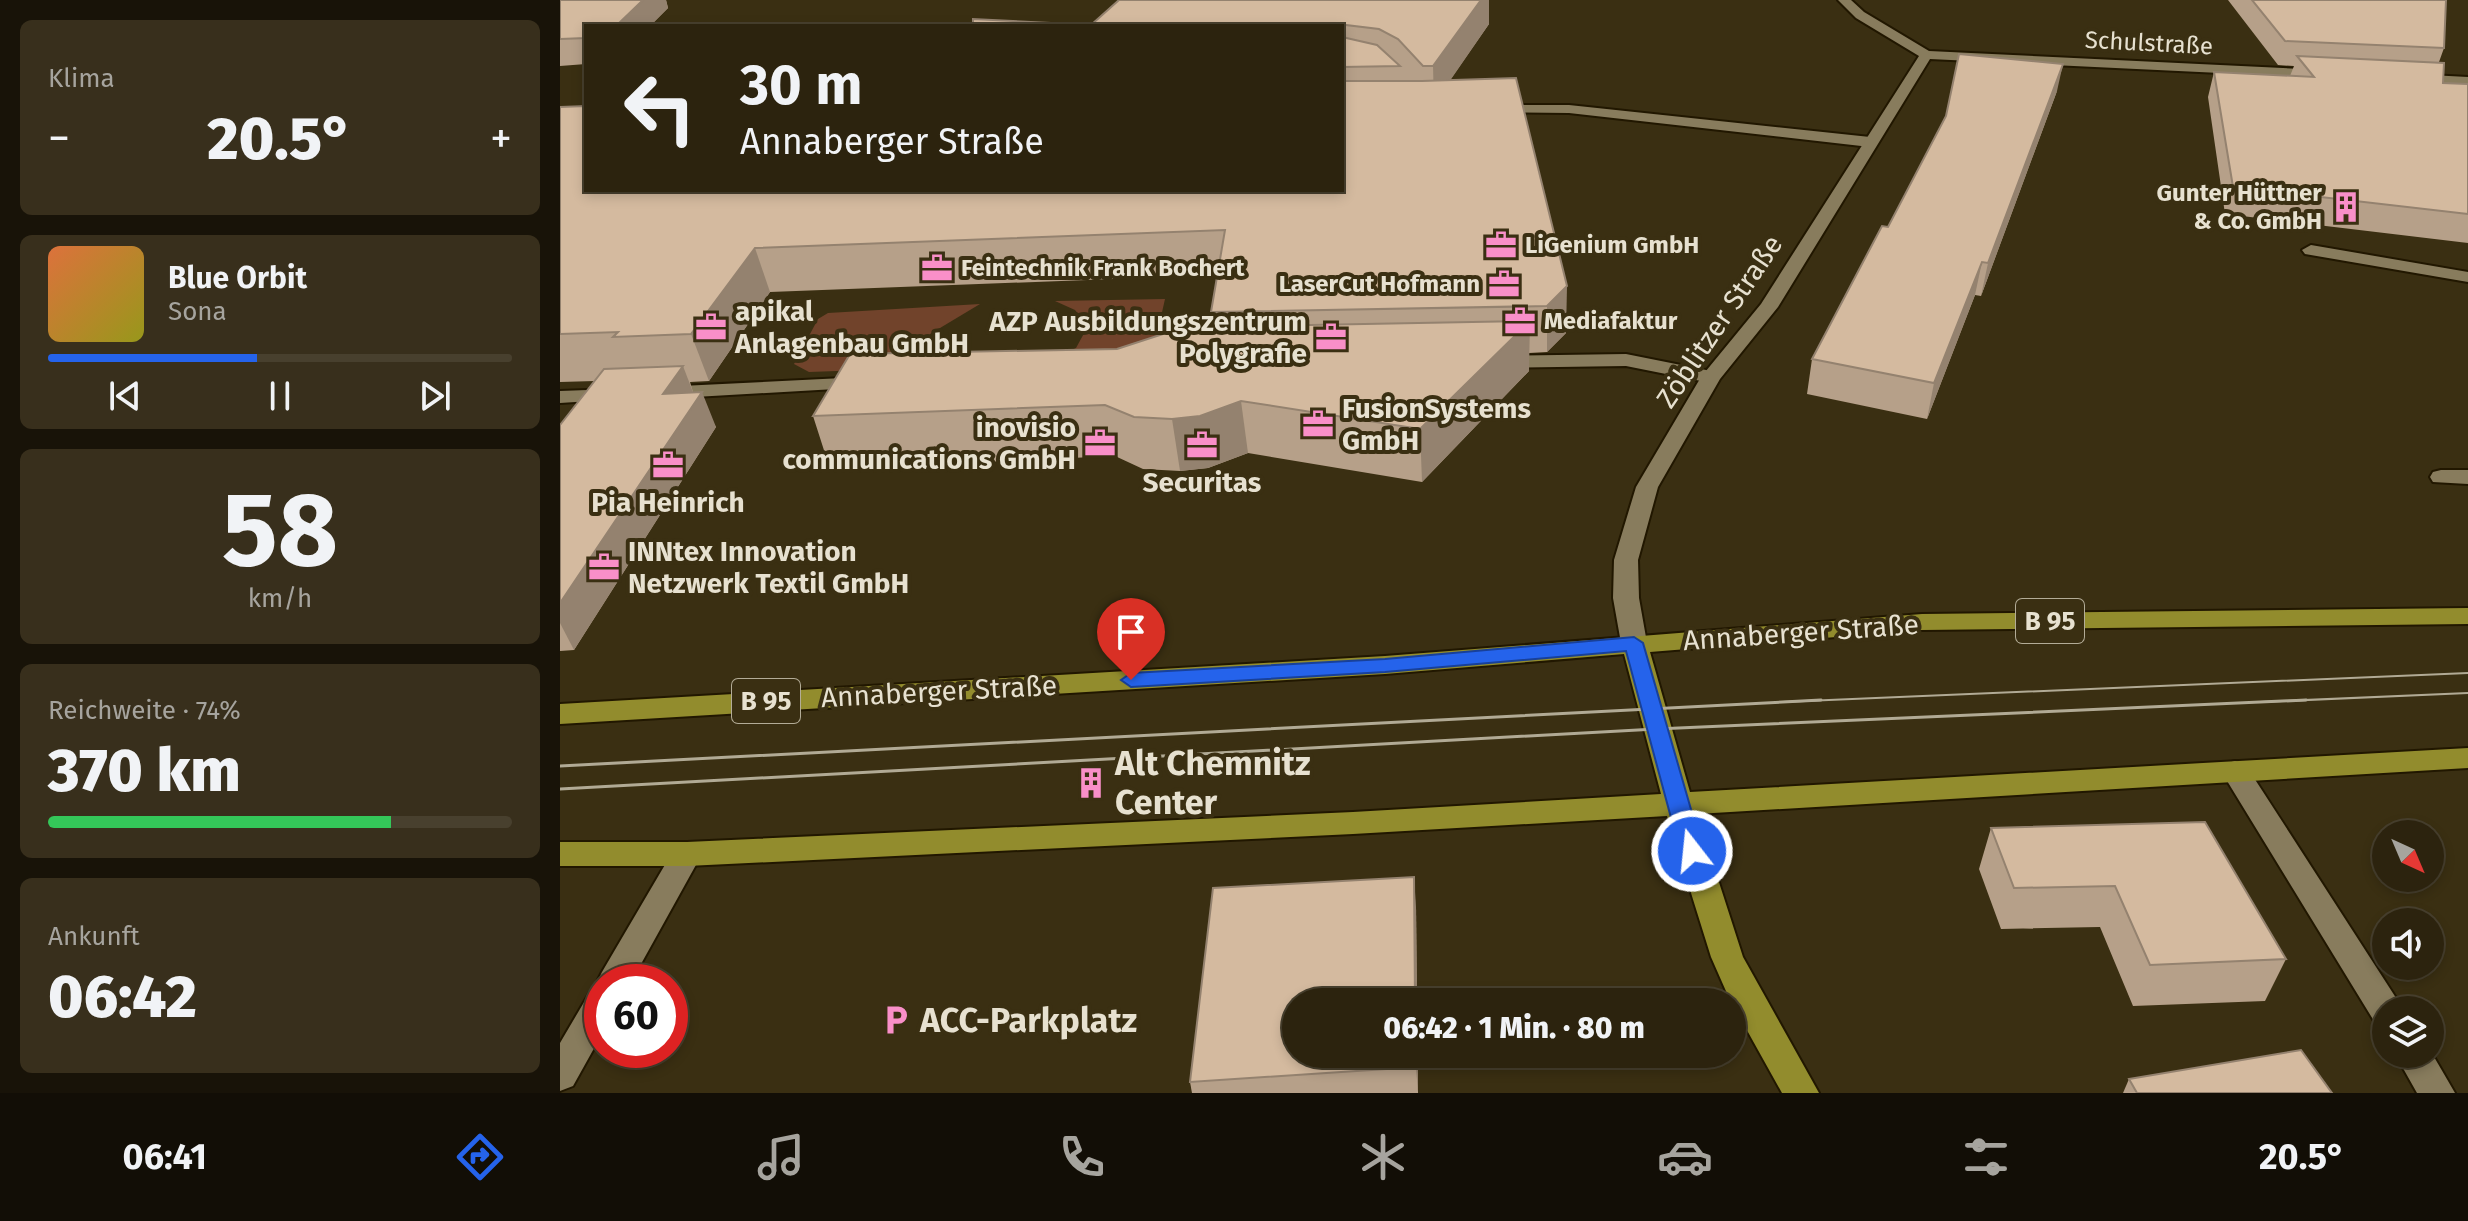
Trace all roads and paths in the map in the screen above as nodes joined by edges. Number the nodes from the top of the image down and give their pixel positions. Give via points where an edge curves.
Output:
1 (1844, 0) edge
2 (1926, 55) junction
3 (2345, 75) edge
4 (2391, 77) edge
5 (2468, 81) edge
6 (1478, 110) edge
7 (1870, 142) junction
8 (2311, 250) dead end
9 (2468, 277) edge
10 (1484, 362) edge
11 (1711, 377) junction
12 (890, 381) edge
13 (560, 397) edge
14 (2441, 477) dead end
15 (2468, 477) edge
16 (2468, 616) edge
17 (1634, 643) junction
18 (560, 714) edge
19 (2468, 758) edge
20 (2235, 771) junction
21 (1679, 804) junction
22 (560, 854) edge
23 (687, 854) junction
24 (624, 964) edge
25 (2377, 996) edge
26 (584, 1033) edge
27 (2422, 1068) edge
28 (560, 1075) edge
29 (1801, 1093) edge
30 (2437, 1093) edge

1 - 2 street, Schulstraße
2 - 3 street, Schulstraße
2 - 7 street, Zöblitzer Straße
4 - 5 street
6 - 7 street via 1569,109
7 - 11 street, Zöblitzer Straße via 1769,307
8 - 9 street
10 - 11 street via 1626,360
11 - 17 street, Zöblitzer Straße via 1647,487 1626,560
12 - 13 street
14 - 15 street
16 - 17 main road, Annaberger Straße / B 95 via 1922,622
17 - 18 main road, Annaberger Straße / B 95 via 1385,665
17 - 21 main road
19 - 20 main road
20 - 21 main road
20 - 25 street
21 - 23 main road
21 - 29 main road via 1731,968
22 - 23 main road
23 - 24 street
26 - 28 street
27 - 30 street

